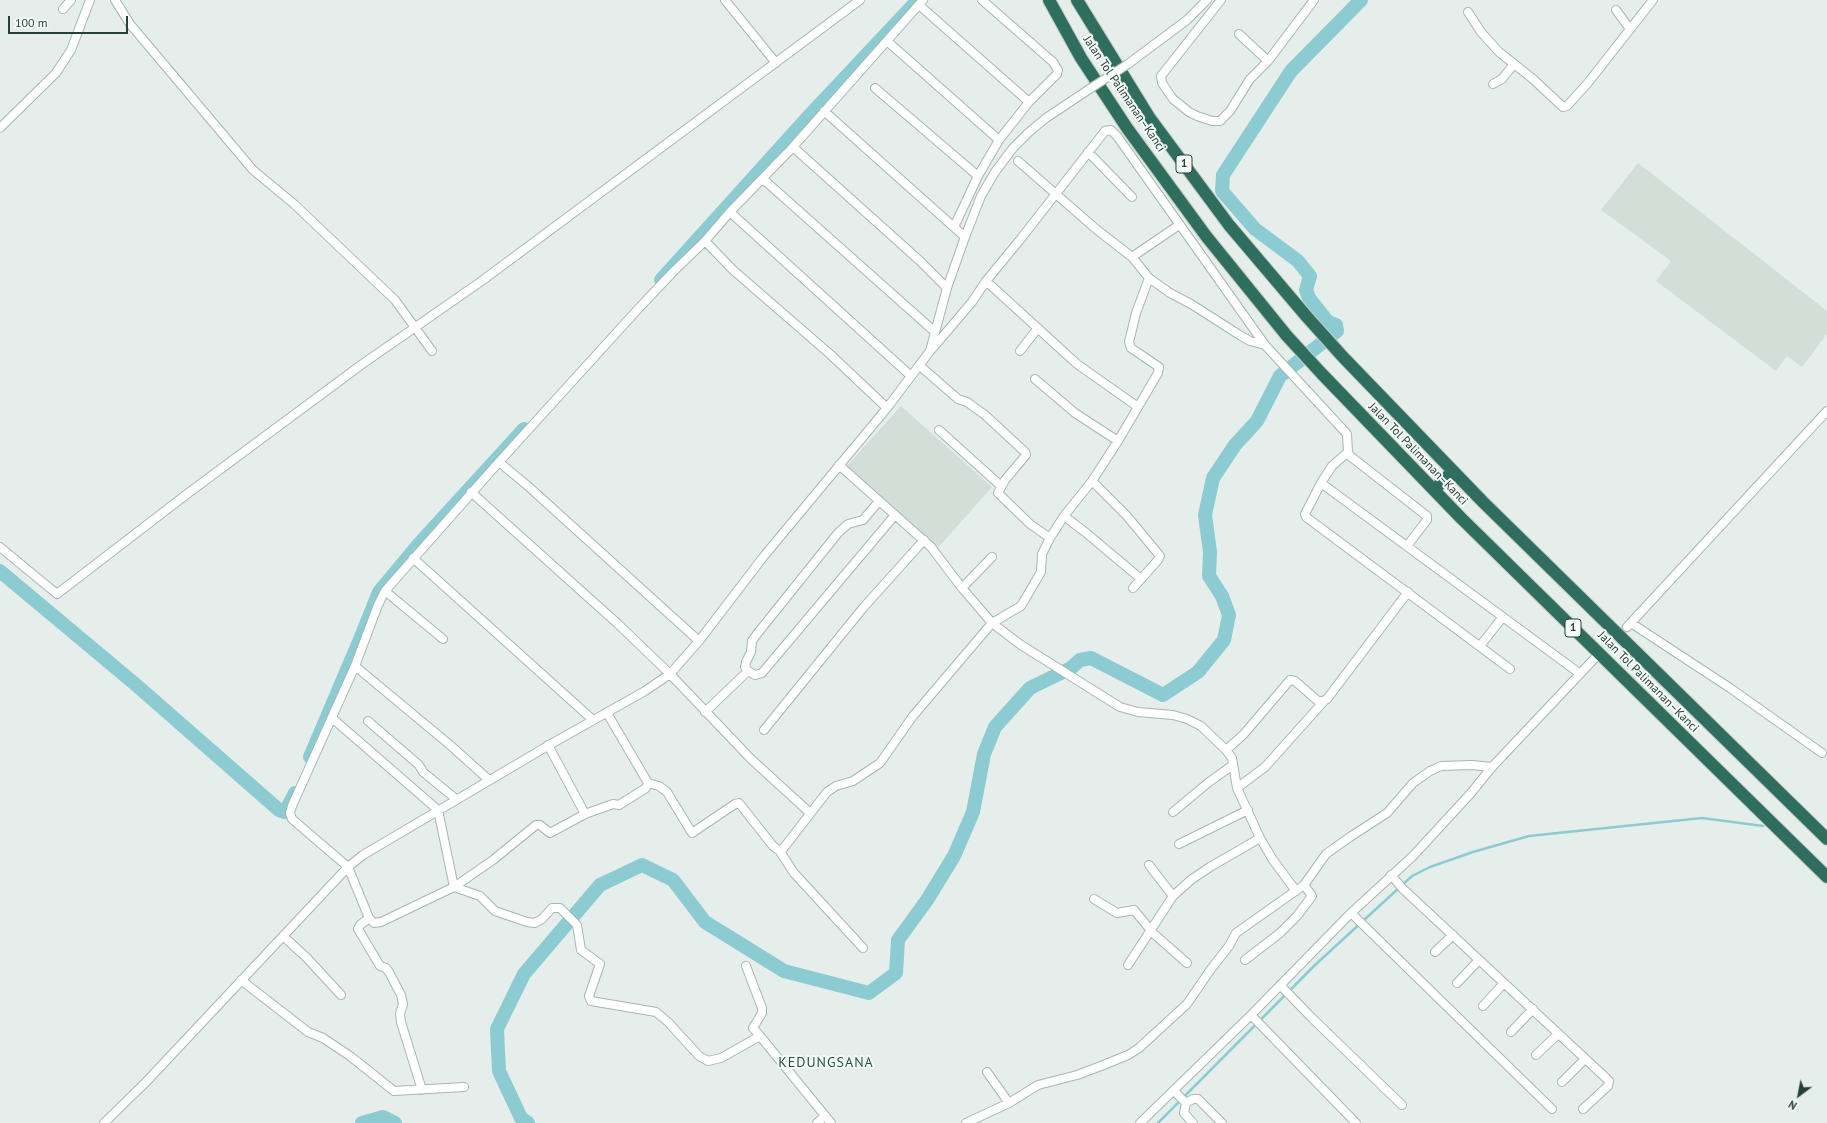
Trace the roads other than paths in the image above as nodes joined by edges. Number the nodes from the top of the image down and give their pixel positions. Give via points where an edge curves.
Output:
1 (71, 0) edge
2 (90, 0) edge
3 (115, 0) edge
4 (725, 0) edge
5 (860, 0) edge
6 (982, 0) edge
7 (1040, 0) edge
8 (1048, 0) edge
9 (1078, 0) edge
10 (1207, 0) edge
11 (1221, 0) edge
12 (1314, 0) edge
13 (1653, 0) edge
14 (921, 2) edge
15 (63, 9) dead end
16 (1616, 10) dead end
17 (1468, 12) dead end
18 (1630, 29) junction
19 (1239, 34) dead end
20 (887, 41) junction
21 (1081, 58) junction
22 (1268, 60) junction
23 (776, 63) junction
24 (1514, 64) junction
25 (1493, 84) dead end
26 (875, 88) dead end
27 (1029, 102) junction
28 (824, 111) junction
29 (0, 128) edge
30 (999, 140) junction
31 (793, 147) junction
32 (1088, 152) junction
33 (1018, 161) dead end
34 (978, 176) junction
35 (763, 179) junction
36 (1055, 193) junction
37 (1132, 197) dead end
38 (730, 212) junction
39 (1179, 225) junction
40 (954, 227) junction
41 (965, 237) junction
42 (705, 241) junction
43 (1132, 257) junction
44 (1149, 278) junction
45 (986, 281) junction
46 (947, 288) junction
47 (414, 327) junction
48 (1038, 328) junction
49 (935, 332) junction
50 (1265, 345) junction
51 (432, 351) dead end
52 (930, 351) junction
53 (1020, 351) dead end
54 (920, 366) junction
55 (911, 376) junction
56 (1034, 379) dead end
57 (1138, 407) junction
58 (886, 408) junction
59 (1827, 411) edge
60 (939, 430) dead end
61 (1118, 441) junction
62 (1348, 452) junction
63 (499, 462) junction
64 (839, 465) junction
65 (1453, 471) junction
66 (1092, 481) junction
67 (1321, 483) junction
68 (1001, 486) junction
69 (1434, 490) junction
70 (471, 492) junction
71 (879, 501) junction
72 (895, 515) junction
73 (1064, 516) junction
74 (1050, 538) junction
75 (924, 540) junction
76 (1406, 546) junction
77 (0, 547) edge
78 (992, 557) dead end
79 (413, 558) junction
80 (1141, 579) junction
81 (962, 588) junction
82 (1133, 588) dead end
83 (385, 591) junction
84 (1408, 592) junction
85 (1502, 618) junction
86 (992, 623) junction
87 (443, 639) dead end
88 (699, 641) junction
89 (1480, 646) junction
90 (1595, 658) tunnel mouth
91 (354, 666) junction
92 (1510, 669) dead end
93 (748, 671) junction
94 (670, 674) junction
95 (1579, 674) junction
96 (1325, 700) junction
97 (705, 712) junction
98 (607, 713) junction
99 (332, 718) junction
100 (593, 720) junction
101 (368, 721) dead end
102 (764, 730) dead end
103 (548, 745) junction
104 (1226, 750) junction
105 (1822, 753) dead end
106 (1234, 765) junction
107 (1492, 767) junction
108 (489, 780) junction
109 (648, 782) junction
110 (1237, 788) junction
111 (456, 799) junction
112 (438, 810) junction
113 (1248, 810) junction
114 (809, 812) junction
115 (1173, 812) dead end
116 (585, 814) junction
117 (1260, 838) junction
118 (1827, 839) edge
119 (1179, 844) dead end
120 (779, 850) junction
121 (1149, 865) dead end
122 (348, 867) junction
123 (1827, 877) edge
124 (1393, 878) junction
125 (1304, 885) junction
126 (454, 887) junction
127 (1296, 891) junction
128 (1173, 896) junction
129 (1094, 899) dead end
130 (1353, 915) junction
131 (369, 918) junction
132 (1150, 930) junction
133 (1453, 935) junction
134 (283, 936) junction
135 (863, 948) dead end
136 (1435, 952) dead end
137 (1245, 960) dead end
138 (1479, 960) junction
139 (1187, 963) dead end
140 (1128, 965) dead end
141 (746, 966) dead end
142 (242, 980) junction
143 (1458, 983) dead end
144 (1504, 983) junction
145 (1286, 990) junction
146 (341, 995) dead end
147 (1483, 1006) dead end
148 (1533, 1009) junction
149 (1254, 1017) junction
150 (1511, 1032) dead end
151 (1558, 1034) junction
152 (760, 1036) junction
153 (1536, 1055) dead end
154 (1585, 1059) junction
155 (987, 1072) dead end
156 (1562, 1082) dead end
157 (464, 1087) dead end
158 (422, 1090) junction
159 (1181, 1098) junction
160 (1009, 1103) junction
161 (1402, 1106) dead end
162 (1552, 1109) dead end
163 (1583, 1109) dead end
164 (825, 1116) junction
165 (104, 1123) edge
166 (816, 1123) edge
167 (831, 1123) edge
168 (966, 1123) edge
169 (1140, 1123) edge
170 (1193, 1123) edge
171 (1222, 1123) edge
172 (1356, 1123) edge

1 - 15 street
2 - 29 street via 71,50 56,73
3 - 47 street via 130,24 253,170 294,204 395,300
4 - 23 street
5 - 23 street
6 - 27 street via 1057,66 1057,74
7 - 21 highway
8 - 21 highway, Jalan Tol Palimanan–Kanci / 1
9 - 65 highway, Jalan Tol Palimanan–Kanci / 1 via 1149,118 1229,225 1343,357
10 - 41 street, bridge via 1187,20 1128,64 1046,118 1014,148 995,172 981,196
11 - 22 street via 1161,76 1173,99 1197,116 1220,121 1230,111 1250,79
12 - 22 street
13 - 18 street
14 - 20 street
14 - 27 street
16 - 18 street
17 - 24 street via 1481,32
18 - 24 street via 1587,84 1565,107
19 - 22 street
20 - 28 street
20 - 30 street
21 - 69 highway, Jalan Tol Palimanan–Kanci / 1 via 1127,128 1197,223 1288,336
23 - 47 street via 483,280
24 - 25 street
26 - 34 street
27 - 30 street
28 - 31 street
28 - 40 street
30 - 34 street
31 - 35 street
31 - 46 street
32 - 36 street
32 - 37 street
32 - 39 street via 1104,131 1108,129 1113,132
33 - 36 street
34 - 40 street
35 - 38 street
35 - 49 street
36 - 43 street
36 - 45 street
38 - 42 street
38 - 55 street
39 - 43 street
39 - 50 street
40 - 41 street
41 - 46 street
42 - 58 street via 733,270 832,355
42 - 63 street via 633,314
43 - 44 street
44 - 50 street via 1250,341
44 - 57 street via 1129,342 1131,348 1159,369
45 - 48 street
45 - 52 street via 972,302
46 - 49 street
47 - 51 street
47 - 77 street via 187,494 57,594
48 - 53 street
48 - 57 street via 1094,378
49 - 52 street
50 - 62 street via 1347,434
52 - 54 street
54 - 55 street
54 - 68 street via 958,399 967,402 985,416 1025,452 1026,455
55 - 58 street
56 - 61 street via 1075,413
57 - 61 street
58 - 64 street
59 - 105 street via 1629,625 1730,688
60 - 68 street
61 - 66 street
62 - 67 street via 1332,466
62 - 76 street via 1351,458 1427,517
63 - 70 street
63 - 88 street
64 - 71 street
64 - 88 street via 764,556
65 - 69 highway
65 - 118 highway, Jalan Tol Palimanan–Kanci / 1
66 - 73 street
66 - 80 street via 1127,516 1159,556
67 - 76 street
67 - 84 street via 1305,516
68 - 74 street via 999,494 1030,524
69 - 123 highway, Jalan Tol Palimanan–Kanci / 1
70 - 79 street
70 - 94 street via 579,588
71 - 72 street
71 - 93 street via 863,520 848,524 838,533 757,634 752,641 745,664
72 - 75 street
72 - 93 street via 762,673 755,675
73 - 74 street
73 - 80 street
74 - 86 street via 1042,554 1041,572 1024,604
75 - 81 street via 939,555
75 - 102 street via 863,608
76 - 85 street
78 - 81 street
79 - 83 street
79 - 100 street
80 - 82 street
81 - 86 street
83 - 87 street
83 - 91 street
84 - 89 street
84 - 96 street
85 - 89 street
85 - 95 street
86 - 104 street via 1021,645 1111,702 1128,710 1173,715 1196,723
86 - 114 street via 913,716 880,763 853,782 836,786 826,792
88 - 94 street
89 - 92 street
90 - 95 street
91 - 99 street
91 - 108 street via 450,744
93 - 97 street
94 - 97 street
94 - 98 street
95 - 107 street
96 - 104 street via 1318,701 1295,681 1290,680 1243,735
96 - 110 street via 1265,767
97 - 114 street via 770,778
98 - 100 street
98 - 109 street
99 - 112 street
99 - 122 street via 289,815
100 - 103 street
101 - 111 street
103 - 108 street
103 - 116 street
104 - 106 street
106 - 110 street
106 - 115 street
107 - 124 street
107 - 125 street via 1445,766 1421,776 1409,786 1387,813 1326,854
108 - 111 street
109 - 116 street via 646,788 619,805 613,804
109 - 120 street via 667,792 692,833 740,803 773,846
110 - 113 street
111 - 112 street
112 - 122 street
112 - 126 street
113 - 117 street
113 - 119 street
114 - 120 street via 784,848
116 - 126 street via 550,833 536,825
117 - 127 street
117 - 128 street via 1210,867
120 - 135 street via 794,873
121 - 128 street
122 - 131 street
122 - 134 street
124 - 130 street
124 - 133 street
125 - 127 street
125 - 137 street via 1312,896 1297,916 1280,934
126 - 131 street via 381,922 374,923
126 - 152 street via 480,896 495,911 527,922 539,921 554,907 561,909 578,927 581,950 600,964 589,996 591,1001 656,1012 699,1056 708,1061 721,1058
127 - 160 street via 1236,933 1187,1004 1139,1048 1101,1066 1038,1085
128 - 132 street
129 - 132 street via 1117,912 1133,910
130 - 145 street
130 - 162 street
131 - 158 street via 358,929 380,966 389,972 401,995 401,1022
132 - 139 street
132 - 140 street
133 - 136 street
133 - 138 street
134 - 142 street
134 - 146 street
138 - 143 street
138 - 144 street
141 - 152 street via 762,1008 762,1013 753,1028
142 - 158 street via 308,1032 350,1056 392,1090
142 - 165 street
144 - 147 street
144 - 148 street
145 - 149 street
145 - 161 street
148 - 150 street
148 - 151 street
149 - 159 street
149 - 172 street
151 - 153 street
151 - 154 street
152 - 164 street
154 - 156 street
154 - 163 street via 1609,1084
155 - 160 street
157 - 158 street
159 - 169 street
159 - 170 street via 1184,1113
159 - 171 street via 1198,1099
160 - 168 street
164 - 166 street
164 - 167 street

